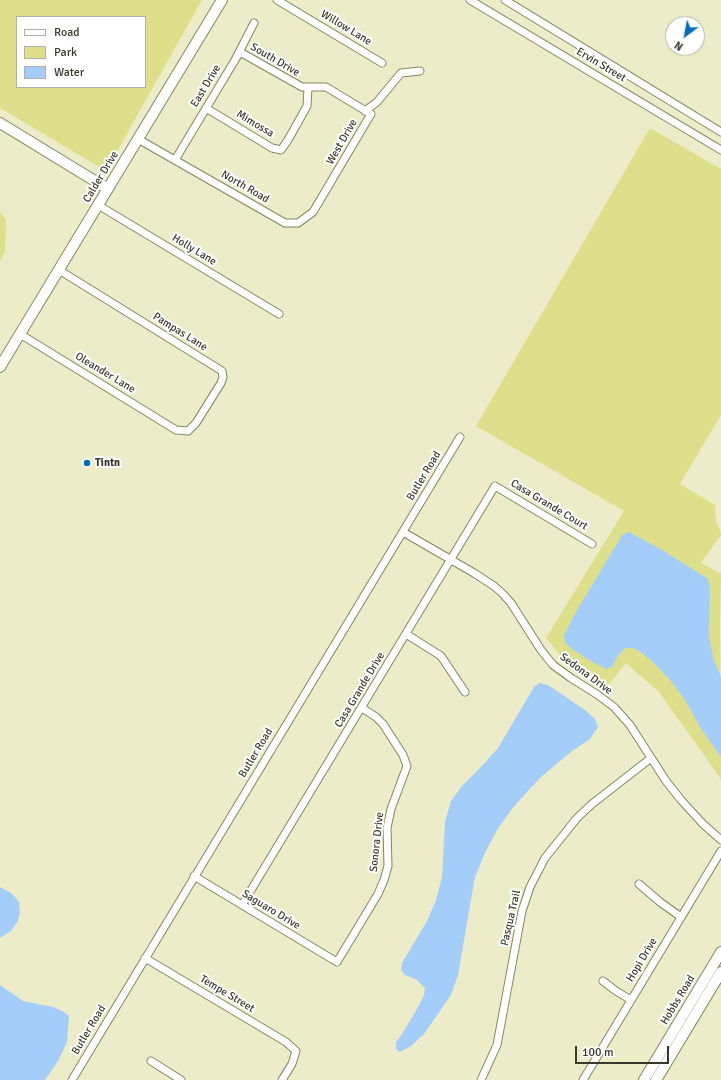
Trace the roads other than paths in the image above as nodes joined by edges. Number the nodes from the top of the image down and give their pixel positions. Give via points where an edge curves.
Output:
1 (222, 0) edge
2 (277, 0) edge
3 (470, 0) edge
4 (505, 0) edge
5 (254, 23) dead end
6 (235, 60) junction
7 (382, 63) dead end
8 (420, 71) dead end
9 (308, 87) junction
10 (206, 108) junction
11 (365, 111) junction
12 (0, 123) edge
13 (721, 132) edge
14 (138, 139) junction
15 (721, 150) edge
16 (175, 160) junction
17 (329, 185) joint
18 (108, 189) junction
19 (98, 205) junction
20 (59, 270) junction
21 (278, 314) dead end
22 (20, 334) junction
23 (0, 367) edge
24 (179, 430) joint
25 (460, 437) dead end
26 (495, 486) joint
27 (402, 532) junction
28 (592, 544) dead end
29 (450, 560) junction
30 (406, 634) junction
31 (465, 692) dead end
32 (362, 708) junction
33 (651, 758) junction
34 (721, 840) edge
35 (721, 851) edge
36 (194, 876) junction
37 (639, 884) dead end
38 (242, 905) junction
39 (681, 917) junction
40 (721, 952) edge
41 (145, 958) junction
42 (337, 962) joint
43 (721, 972) edge
44 (603, 981) dead end
45 (631, 1000) junction
46 (151, 1061) dead end
47 (72, 1080) edge
48 (182, 1080) edge
49 (282, 1080) edge
50 (481, 1080) edge
51 (583, 1080) edge
52 (644, 1080) edge
53 (656, 1080) edge

1 - 14 street, Calder Drive
2 - 7 street, Willow Lane
3 - 15 street, Ervin Street
4 - 13 street, Ervin Street
5 - 6 street, East Drive
6 - 9 street, South Drive via 240,52 302,87
6 - 10 street, East Drive
8 - 11 street, West Drive via 402,73 377,102
9 - 10 street, Mimossa via 307,106 281,150 272,148
9 - 11 street via 326,87
10 - 16 street, East Drive
11 - 17 street, West Drive via 371,114
12 - 18 street
14 - 16 street, North Road
14 - 18 street, Calder Drive
16 - 17 street, North Road via 285,223 298,223 314,212
18 - 19 street, Calder Drive
19 - 20 street, Calder Drive
19 - 21 street, Holly Lane
20 - 22 street, Calder Drive
20 - 24 street, Pampas Lane via 222,371 221,383 196,423 188,431
22 - 23 street, Calder Drive
22 - 24 street, Oleander Lane
25 - 27 street, Butler Road
26 - 28 street, Casa Grande Court
26 - 29 street, Casa Grande Drive
27 - 29 street, Sedona Drive
27 - 36 street, Butler Road
29 - 30 street, Casa Grande Drive
29 - 33 street, Sedona Drive via 474,573 503,594 553,665 614,707 630,725
30 - 31 street via 441,656
30 - 32 street, Casa Grande Drive
32 - 38 street, Casa Grande Drive
32 - 42 street, Sonora Drive via 383,724 407,766 391,808 388,866 384,880
33 - 34 street, Sedona Drive via 681,800
33 - 50 street, Pasqua Trail via 587,809 563,833 544,858 522,911 497,1045
35 - 39 street, Hopi Drive
36 - 38 street, Saguaro Drive
36 - 41 street, Butler Road
37 - 39 street
38 - 42 street, Saguaro Drive
39 - 45 street, Hopi Drive
40 - 52 street, Hobbs Road
41 - 47 street, Butler Road
41 - 49 street, Tempe Street via 286,1042 296,1051 292,1064
43 - 53 street, Hobbs Road
44 - 45 street
45 - 51 street, Hopi Drive
46 - 48 street

